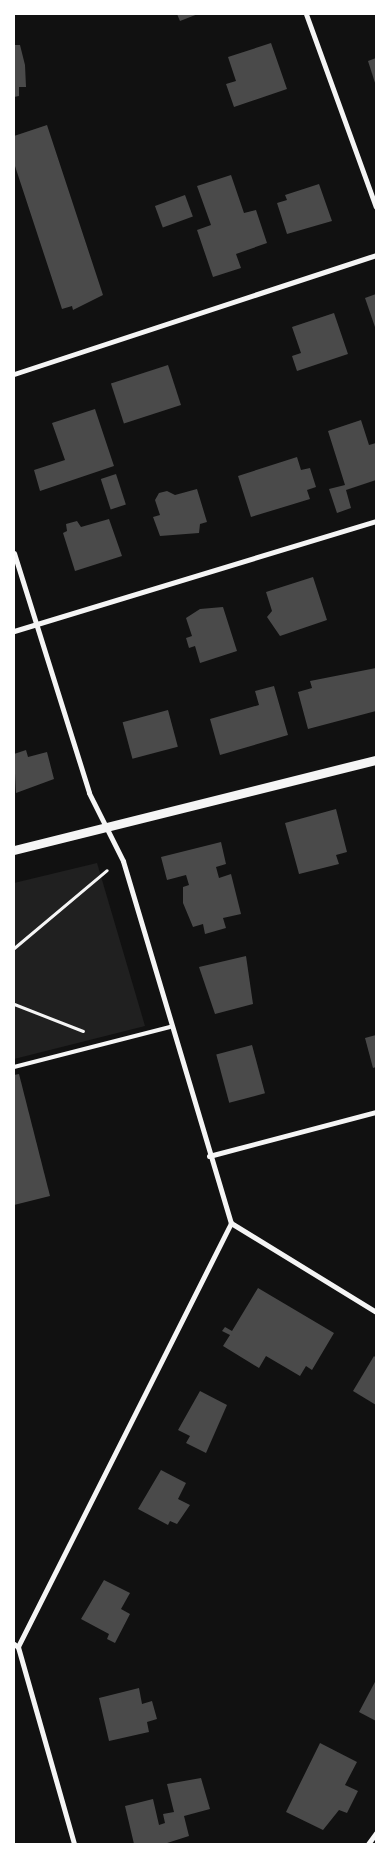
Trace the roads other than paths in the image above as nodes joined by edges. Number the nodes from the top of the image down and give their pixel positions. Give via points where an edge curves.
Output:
1 (306, 14) edge
2 (376, 207) edge
3 (376, 255) edge
4 (14, 374) edge
5 (376, 521) edge
6 (14, 553) edge
7 (36, 625) junction
8 (14, 631) edge
9 (376, 760) edge
10 (106, 828) junction
11 (14, 850) edge
12 (170, 1027) junction
13 (14, 1067) edge
14 (376, 1112) edge
15 (209, 1156) junction
16 (231, 1223) junction
17 (376, 1312) edge
18 (16, 1646) edge
19 (376, 1833) edge
20 (74, 1844) edge
21 (368, 1844) edge

1 - 2 street
3 - 4 street
5 - 7 street
6 - 7 street
7 - 8 street
7 - 10 street via 89,793
9 - 10 street
10 - 11 street
10 - 12 street via 123,861
12 - 13 lane
12 - 15 street
14 - 15 street
15 - 16 street
16 - 17 street
16 - 18 street
18 - 20 street
19 - 21 street

